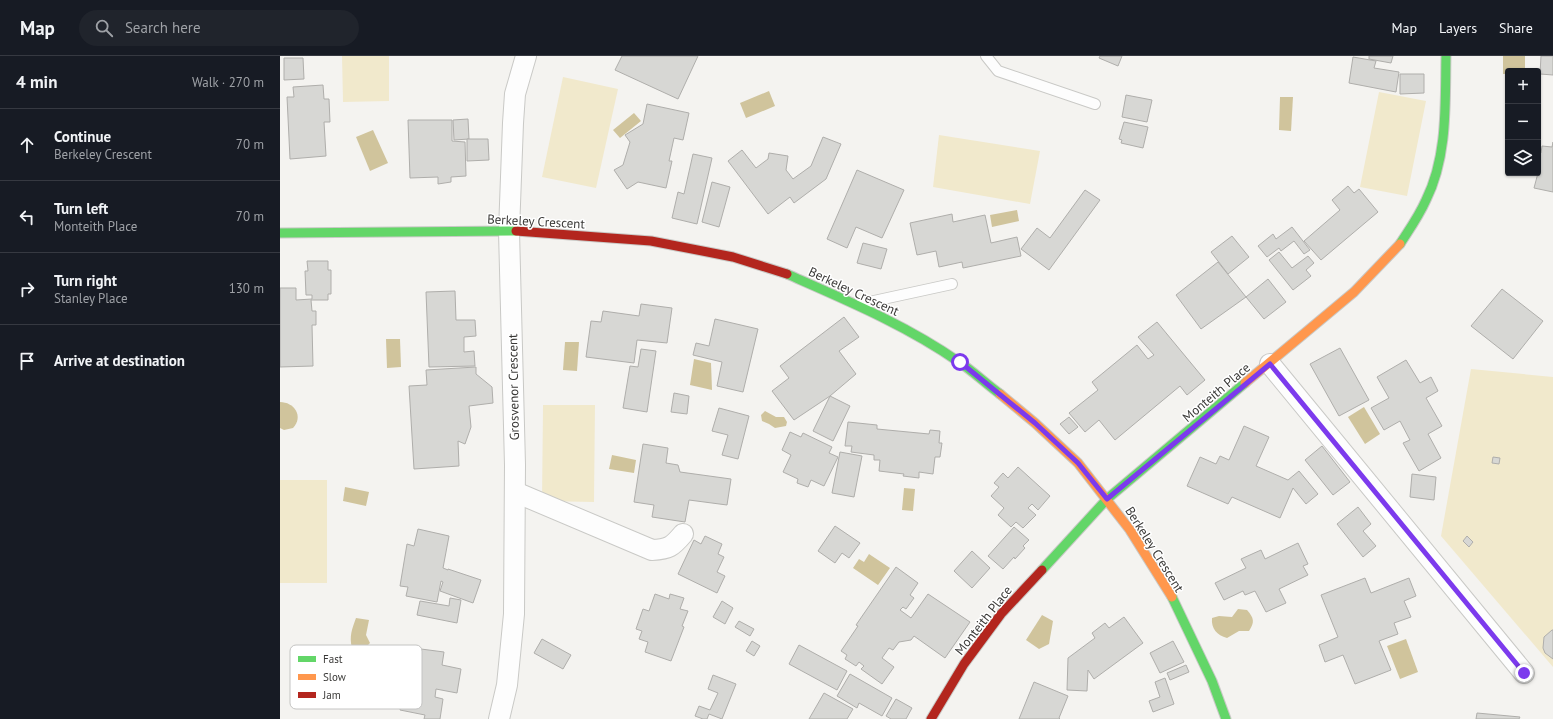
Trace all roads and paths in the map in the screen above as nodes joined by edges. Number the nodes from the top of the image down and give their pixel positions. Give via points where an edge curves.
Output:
1 (526, 56) edge
2 (986, 56) edge
3 (1446, 56) edge
4 (1095, 104) dead end
5 (509, 231) junction
6 (280, 233) edge
7 (952, 284) dead end
8 (857, 305) junction
9 (1270, 364) junction
10 (515, 492) junction
11 (1107, 499) junction
12 (683, 534) dead end
13 (1524, 673) dead end
14 (499, 719) edge
15 (931, 719) edge
16 (1226, 719) edge

1 - 5 street, Grosvenor Crescent via 515,94
2 - 4 lane via 998,70
3 - 9 street, Monteith Place via 1442,146 1434,180 1414,223 1398,247 1354,292
5 - 6 street, Berkeley Crescent
5 - 8 street, Berkeley Crescent via 651,241 733,257 780,271
5 - 10 street, Grosvenor Crescent
7 - 8 lane
8 - 11 street, Berkeley Crescent via 920,337 966,367 1035,423 1078,463
9 - 11 street, Monteith Place
9 - 13 street
10 - 12 street via 652,550 664,550 673,546
10 - 14 street, Grosvenor Crescent via 514,614 507,685
11 - 15 street, Monteith Place via 1002,614 964,664
11 - 16 street, Berkeley Crescent via 1167,588 1209,674

